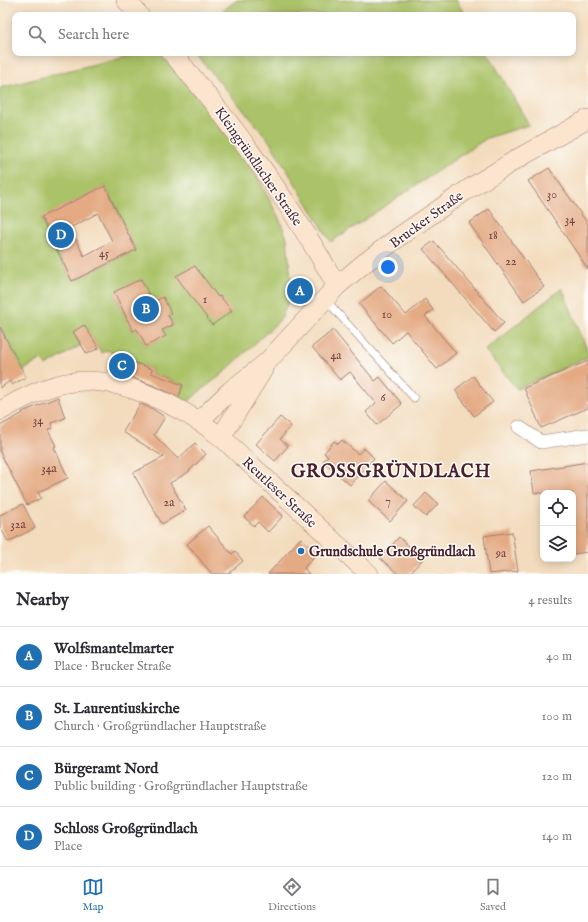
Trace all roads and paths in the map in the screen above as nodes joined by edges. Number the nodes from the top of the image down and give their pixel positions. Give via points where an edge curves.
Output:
1 (126, 0) edge
2 (136, 12) edge
3 (175, 56) edge
4 (588, 119) edge
5 (331, 293) junction
6 (267, 362) junction
7 (414, 398) dead end
8 (0, 411) edge
9 (519, 427) dead end
10 (209, 428) junction
11 (588, 435) edge
12 (369, 574) edge

1 - 2 street
3 - 5 street, Kleingründlacher Straße via 223,114 290,207
4 - 5 street, Brucker Straße via 460,194 378,253
5 - 6 street, Brucker Straße
5 - 7 lane
6 - 10 street, Brucker Straße
6 - 10 street, Brucker Straße via 240,382
8 - 10 street, Reutleser Straße via 49,388 74,381 90,381 137,391 176,408
9 - 11 street via 541,442
10 - 12 street, Reutleser Straße

